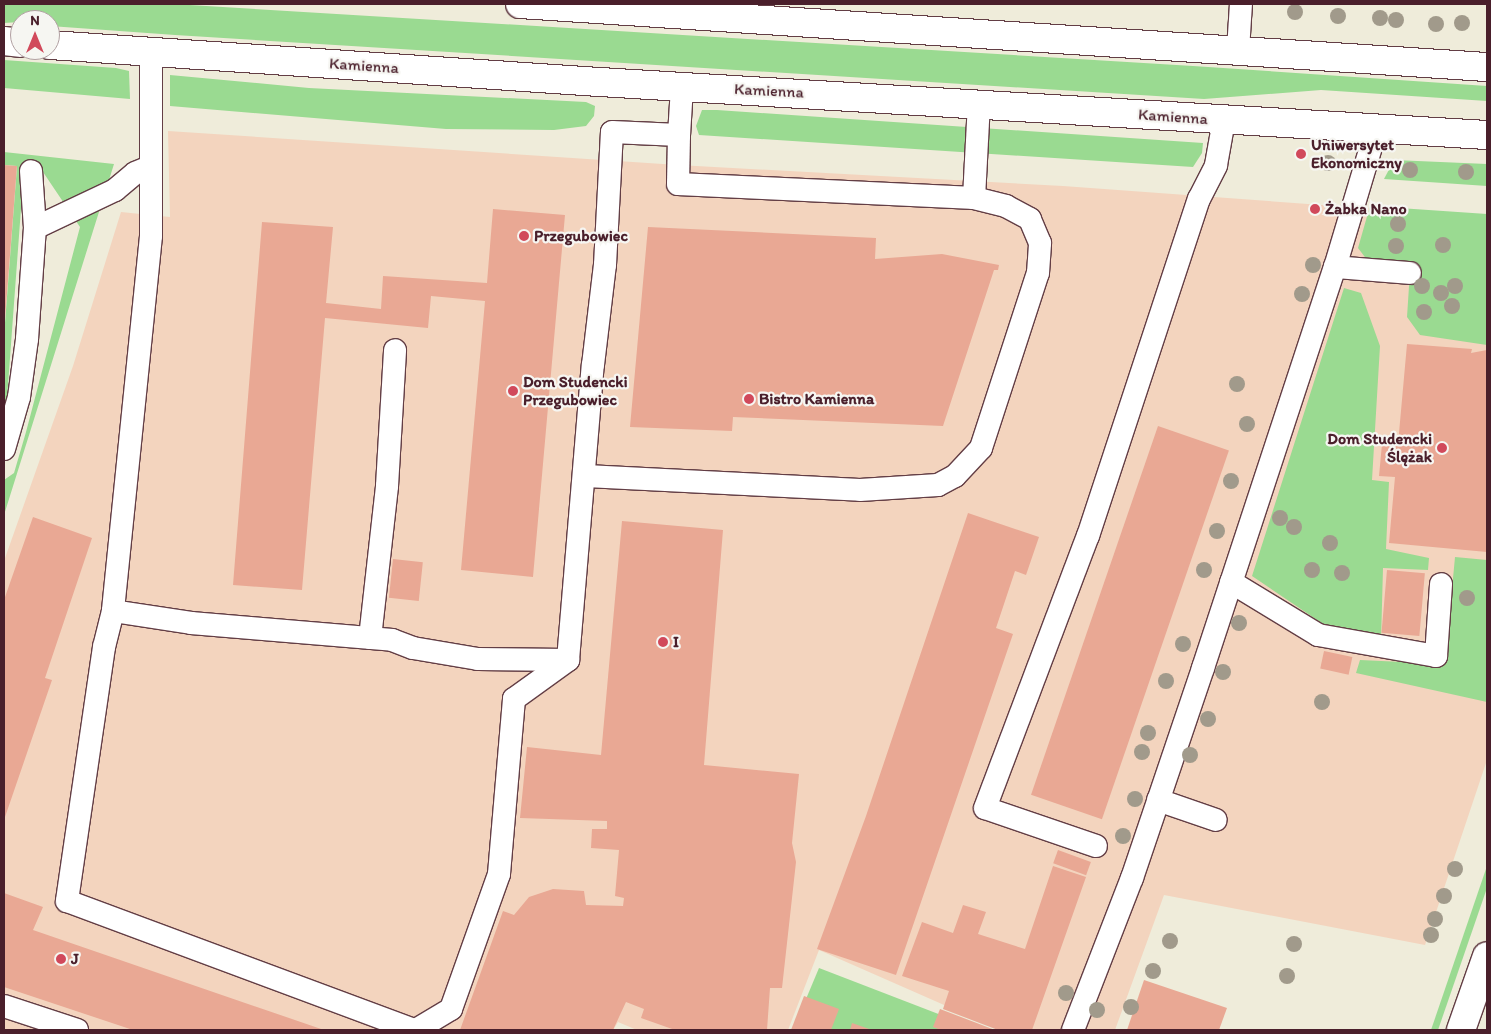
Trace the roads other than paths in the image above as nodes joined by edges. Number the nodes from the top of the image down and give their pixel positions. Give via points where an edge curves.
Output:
1 (520, 4) edge
2 (1241, 4) edge
3 (60, 46) edge
4 (1238, 50) junction
5 (151, 52) junction
6 (1487, 67) edge
7 (682, 87) junction
8 (979, 103) junction
9 (1224, 120) junction
10 (1377, 127) junction
11 (679, 135) junction
12 (1487, 135) edge
13 (150, 167) junction
14 (31, 170) dead end
15 (974, 198) junction
16 (35, 228) junction
17 (1335, 267) junction
18 (1410, 273) dead end
19 (395, 350) dead end
20 (4, 449) edge
21 (586, 476) junction
22 (1231, 582) junction
23 (1441, 584) dead end
24 (113, 610) junction
25 (370, 638) junction
26 (568, 660) junction
27 (1158, 800) junction
28 (1216, 820) dead end
29 (1096, 846) dead end
30 (1487, 956) edge
31 (4, 1006) edge
32 (381, 1025) edge
33 (76, 1030) edge
34 (415, 1030) edge
35 (1072, 1030) edge
36 (1462, 1030) edge

1 - 4 street
2 - 4 lane
3 - 5 street, Kamienna
4 - 6 street
5 - 7 street, Kamienna
5 - 13 lane
7 - 8 street, Kamienna
7 - 11 lane
8 - 9 street, Kamienna
8 - 15 lane
9 - 10 street, Kamienna
9 - 29 lane via 1216,165 1199,200 1088,536 985,808
10 - 12 street, Kamienna
10 - 17 lane
11 - 15 lane via 678,184
11 - 21 lane via 612,132 605,265 593,365
13 - 16 lane via 135,173 115,190
13 - 24 lane via 150,236
14 - 16 lane
15 - 21 lane via 1006,206 1030,219 1040,243 1038,273 981,448 955,476 938,485 860,490
16 - 20 lane via 19,397
17 - 18 lane
17 - 22 lane
19 - 25 lane via 387,486
21 - 26 lane
22 - 23 lane via 1318,635 1436,656
22 - 27 lane
24 - 25 lane via 191,624
24 - 32 lane via 104,647 68,901 322,994
25 - 26 lane via 478,659
26 - 34 lane via 514,699 499,874 451,1009
27 - 28 lane
27 - 35 lane via 1132,878
30 - 36 street
31 - 33 lane
32 - 34 lane

